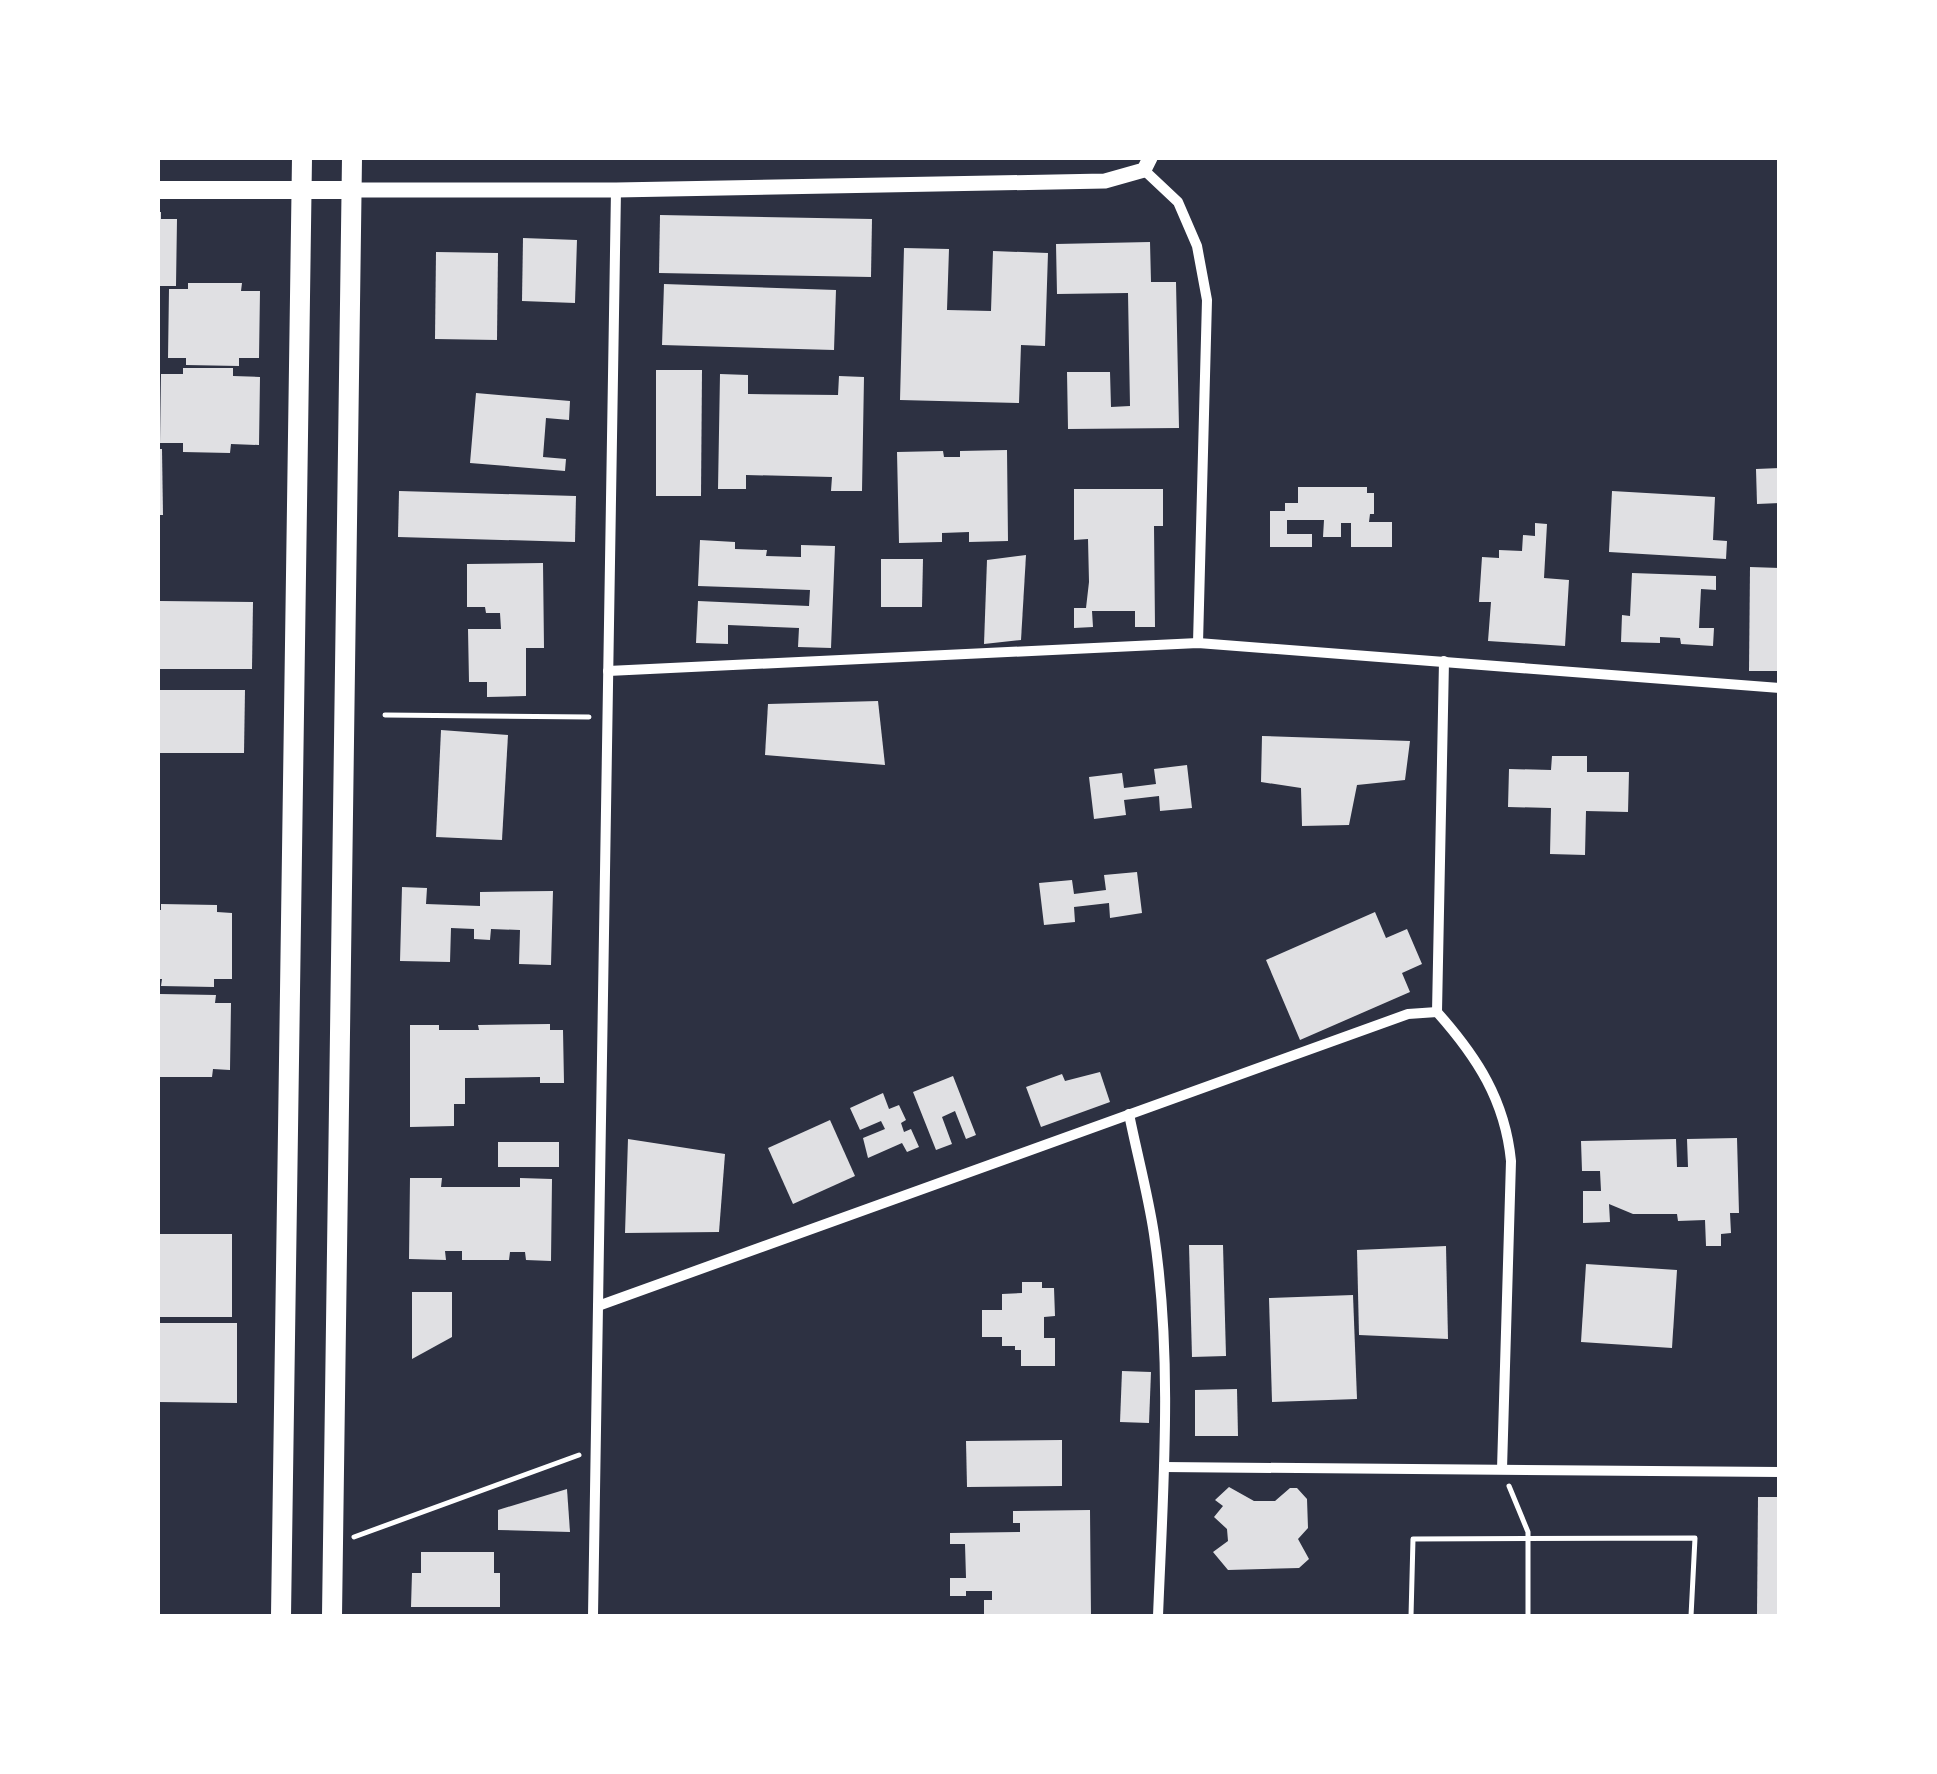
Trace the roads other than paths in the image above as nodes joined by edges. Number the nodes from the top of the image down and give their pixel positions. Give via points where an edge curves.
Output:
1 (302, 158) edge
2 (352, 158) edge
3 (1147, 164) edge
4 (158, 190) edge
5 (302, 190) junction
6 (352, 190) junction
7 (616, 190) junction
8 (1198, 643) junction
9 (1444, 661) junction
10 (608, 671) junction
11 (1780, 688) edge
12 (1437, 1012) junction
13 (1129, 1114) junction
14 (598, 1306) junction
15 (1164, 1467) junction
16 (1502, 1469) junction
17 (1780, 1472) edge
18 (281, 1616) edge
19 (332, 1616) edge
20 (592, 1616) edge
21 (1158, 1616) edge

1 - 5 main road
2 - 6 main road
3 - 7 street via 1105,181
3 - 8 street via 1178,202 1197,246 1207,300
4 - 5 main road
5 - 6 main road
5 - 18 main road
6 - 7 street
6 - 19 main road
7 - 10 street
8 - 9 street
8 - 10 street
9 - 11 street
9 - 12 street
10 - 14 street
12 - 13 street via 1408,1014
12 - 16 street via 1489,1083 1508,1128
13 - 14 street
13 - 15 street via 1154,1234
14 - 20 street
15 - 16 street
15 - 21 street
16 - 17 street

